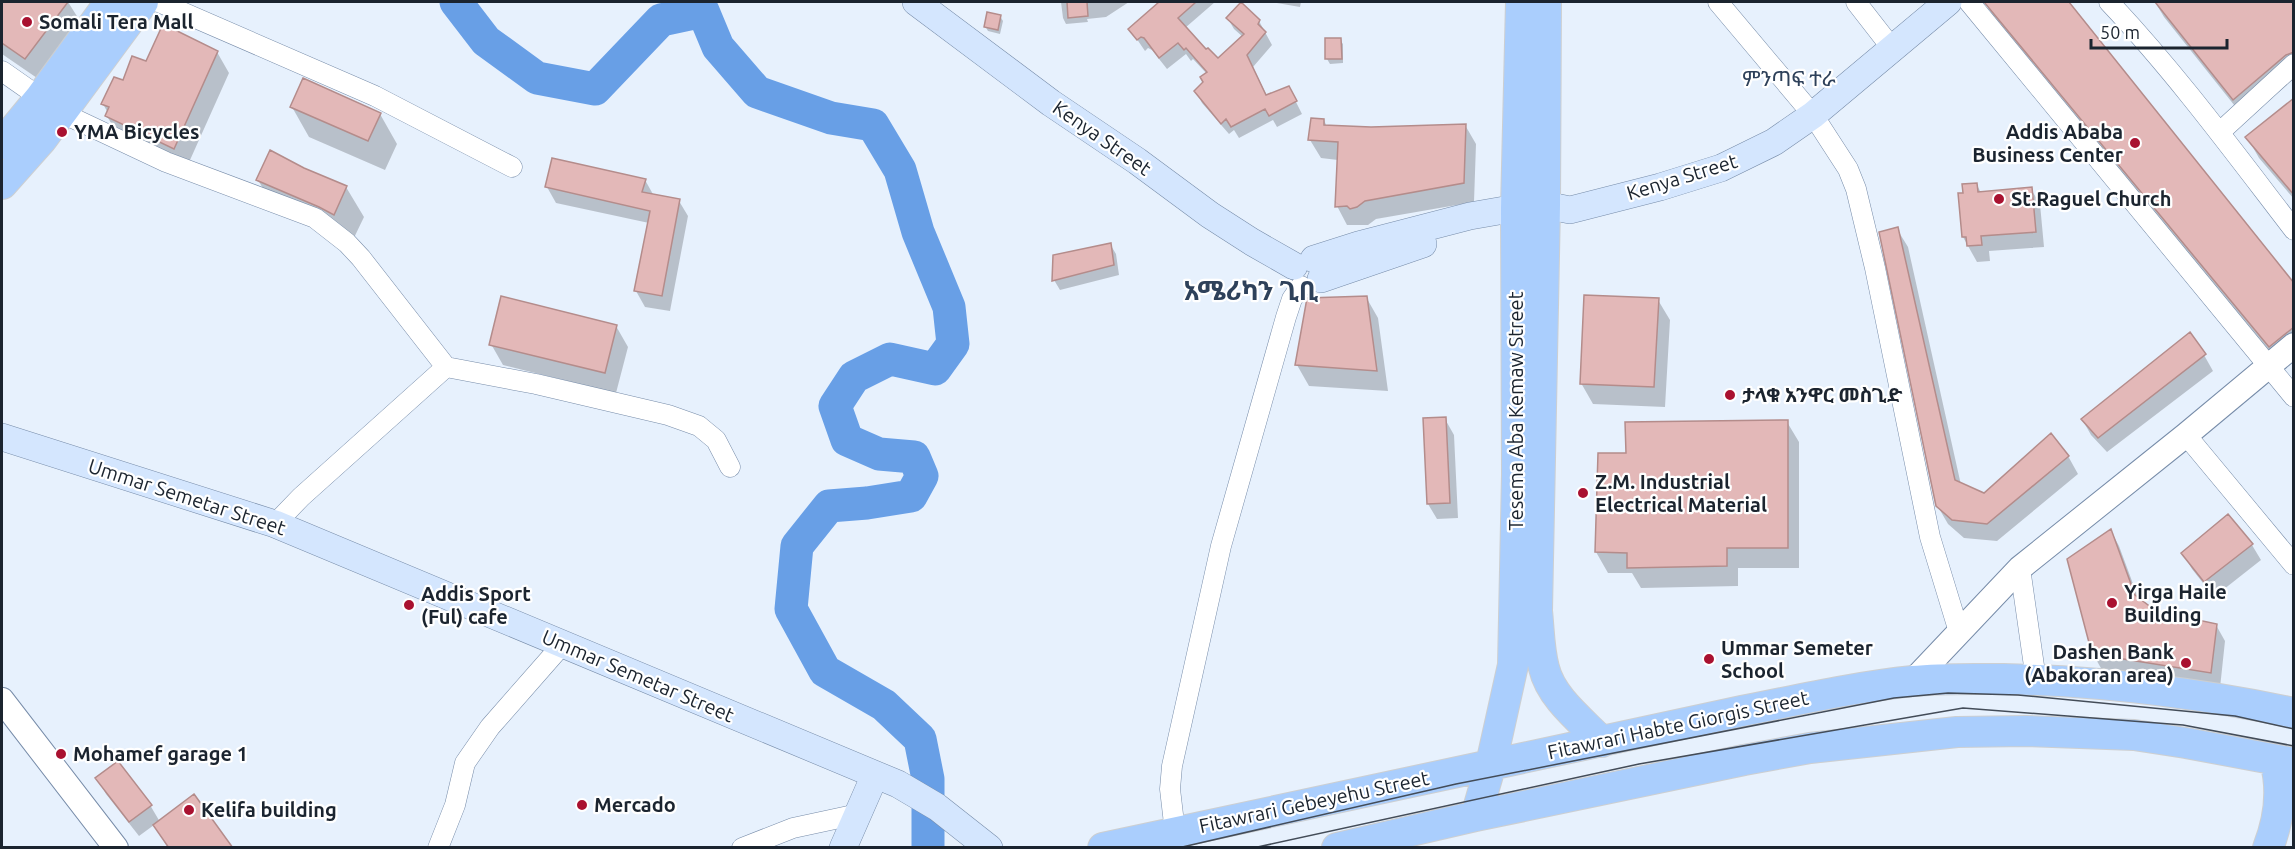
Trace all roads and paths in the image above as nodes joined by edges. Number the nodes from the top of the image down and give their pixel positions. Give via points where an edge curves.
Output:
1 (110, 2) edge
2 (143, 2) edge
3 (159, 2) edge
4 (916, 2) edge
5 (1521, 2) edge
6 (1546, 2) edge
7 (1718, 2) edge
8 (1856, 2) edge
9 (1948, 2) edge
10 (1969, 2) edge
11 (2109, 2) edge
12 (1891, 47) junction
13 (2294, 64) edge
14 (2, 71) edge
15 (51, 105) junction
16 (1813, 115) junction
17 (2220, 132) junction
18 (2, 144) edge
19 (512, 167) dead end
20 (2, 184) edge
21 (1538, 213) junction
22 (2294, 230) edge
23 (1308, 272) junction
24 (2294, 345) edge
25 (446, 367) junction
26 (2267, 367) junction
27 (2294, 397) edge
28 (2186, 435) junction
29 (2, 437) edge
30 (730, 468) dead end
31 (274, 524) junction
32 (2294, 565) edge
33 (2020, 568) junction
34 (1959, 632) junction
35 (562, 645) junction
36 (2036, 680) junction
37 (1913, 681) junction
38 (2, 700) edge
39 (2294, 712) edge
40 (1602, 742) junction
41 (2284, 762) edge
42 (1491, 764) junction
43 (886, 779) junction
44 (1387, 786) junction
45 (858, 814) junction
46 (1476, 816) junction
47 (1175, 832) junction
48 (1403, 833) junction
49 (116, 848) edge
50 (438, 848) edge
51 (742, 848) edge
52 (843, 848) edge
53 (989, 848) edge
54 (1103, 848) edge
55 (1337, 848) edge
56 (2268, 848) edge

1 - 15 main road
2 - 15 main road
3 - 19 street via 375,96
4 - 23 main road, Kenya Street via 1210,215
5 - 21 main road, Tesema Aba Kemaw Street
6 - 21 main road, Tesema Aba Kemaw Street
7 - 16 street
8 - 12 street
9 - 12 main road, Kenya Street
10 - 26 street
11 - 17 street
12 - 16 main road, Kenya Street
13 - 17 street
14 - 15 street
15 - 18 main road
15 - 20 main road
15 - 25 street via 166,162 315,218 361,258
16 - 21 main road, Kenya Street via 1774,142 1721,168 1660,188
16 - 34 street via 1848,170 1862,210 1930,537
17 - 22 street
21 - 23 main road, Kenya Street
21 - 40 main road, Tesema Aba Kemaw Street via 1537,611 1544,669 1565,704
21 - 42 main road, Tesema Aba Kemaw Street via 1517,475 1513,664
23 - 47 street via 1292,299 1221,546 1172,766 1170,789
24 - 26 street
25 - 30 street via 679,418 709,432
25 - 31 street
26 - 27 street
26 - 28 street
28 - 32 street
28 - 33 street
29 - 31 main road, Ummar Semetar Street
31 - 35 main road, Ummar Semetar Street
33 - 34 street
33 - 36 street
34 - 37 street
35 - 43 main road, Ummar Semetar Street
35 - 50 street via 490,727 465,763 455,805
36 - 37 main road, Fitawrari Habte Giorgis Street
36 - 39 main road, Fitawrari Habte Giorgis Street via 2152,689
37 - 40 main road, Fitawrari Habte Giorgis Street via 1826,694
38 - 49 street
40 - 42 main road, Fitawrari Habte Giorgis Street
41 - 46 main road via 2134,735 1957,732 1810,748
41 - 56 main road via 2278,772 2277,825
42 - 44 main road, Fitawrari Gebeyehu Street
42 - 46 main road, Tesema Aba Kemaw Street
43 - 45 main road
43 - 53 main road, Ummar Semetar Street via 937,807
44 - 47 main road, Fitawrari Gebeyehu Street
44 - 48 main road
45 - 51 street via 793,828
45 - 52 main road
46 - 48 main road
47 - 54 main road, Fitawrari Gebeyehu Street
48 - 55 main road

